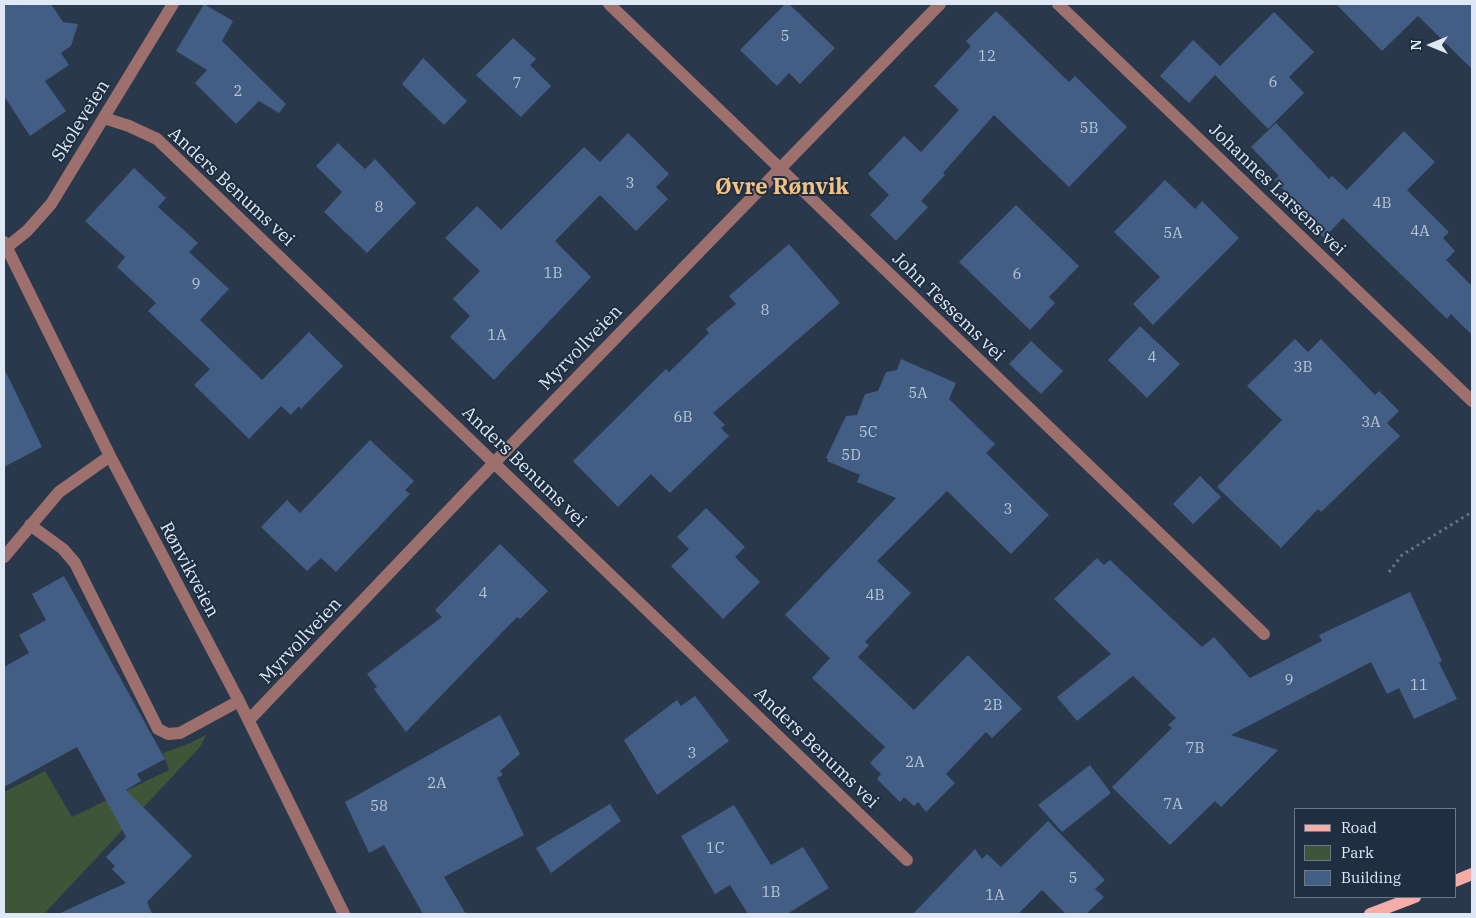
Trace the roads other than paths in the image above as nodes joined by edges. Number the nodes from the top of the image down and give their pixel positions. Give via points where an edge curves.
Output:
1 (173, 4) edge
2 (609, 4) edge
3 (940, 4) edge
4 (1058, 4) edge
5 (104, 118) junction
6 (779, 169) junction
7 (5, 244) edge
8 (1472, 401) edge
9 (110, 456) junction
10 (494, 463) junction
11 (30, 526) junction
12 (4, 557) edge
13 (1264, 634) dead end
14 (240, 701) junction
15 (250, 720) junction
16 (907, 860) dead end
17 (1472, 874) edge
18 (1456, 881) edge
19 (1411, 898) edge
20 (344, 914) edge
21 (1370, 914) edge

1 - 5 street, Skoleveien
2 - 6 street, John Tessems vei
3 - 6 street, Myrvollveien
4 - 8 street, Johannes Larsens vei
5 - 7 street, Skoleveien via 51,204 27,231
5 - 10 street, Anders Benums vei via 156,139
6 - 10 street, Myrvollveien
6 - 13 street, John Tessems vei
7 - 9 street, Rønvikveien
9 - 11 street via 58,492
9 - 14 street, Rønvikveien
10 - 15 street, Myrvollveien
10 - 16 street, Anders Benums vei
11 - 12 street
11 - 14 street via 63,549 75,563 158,729 168,734 180,733
14 - 15 street, Rønvikveien
15 - 20 street, Rønvikveien
17 - 18 main road
19 - 21 main road

